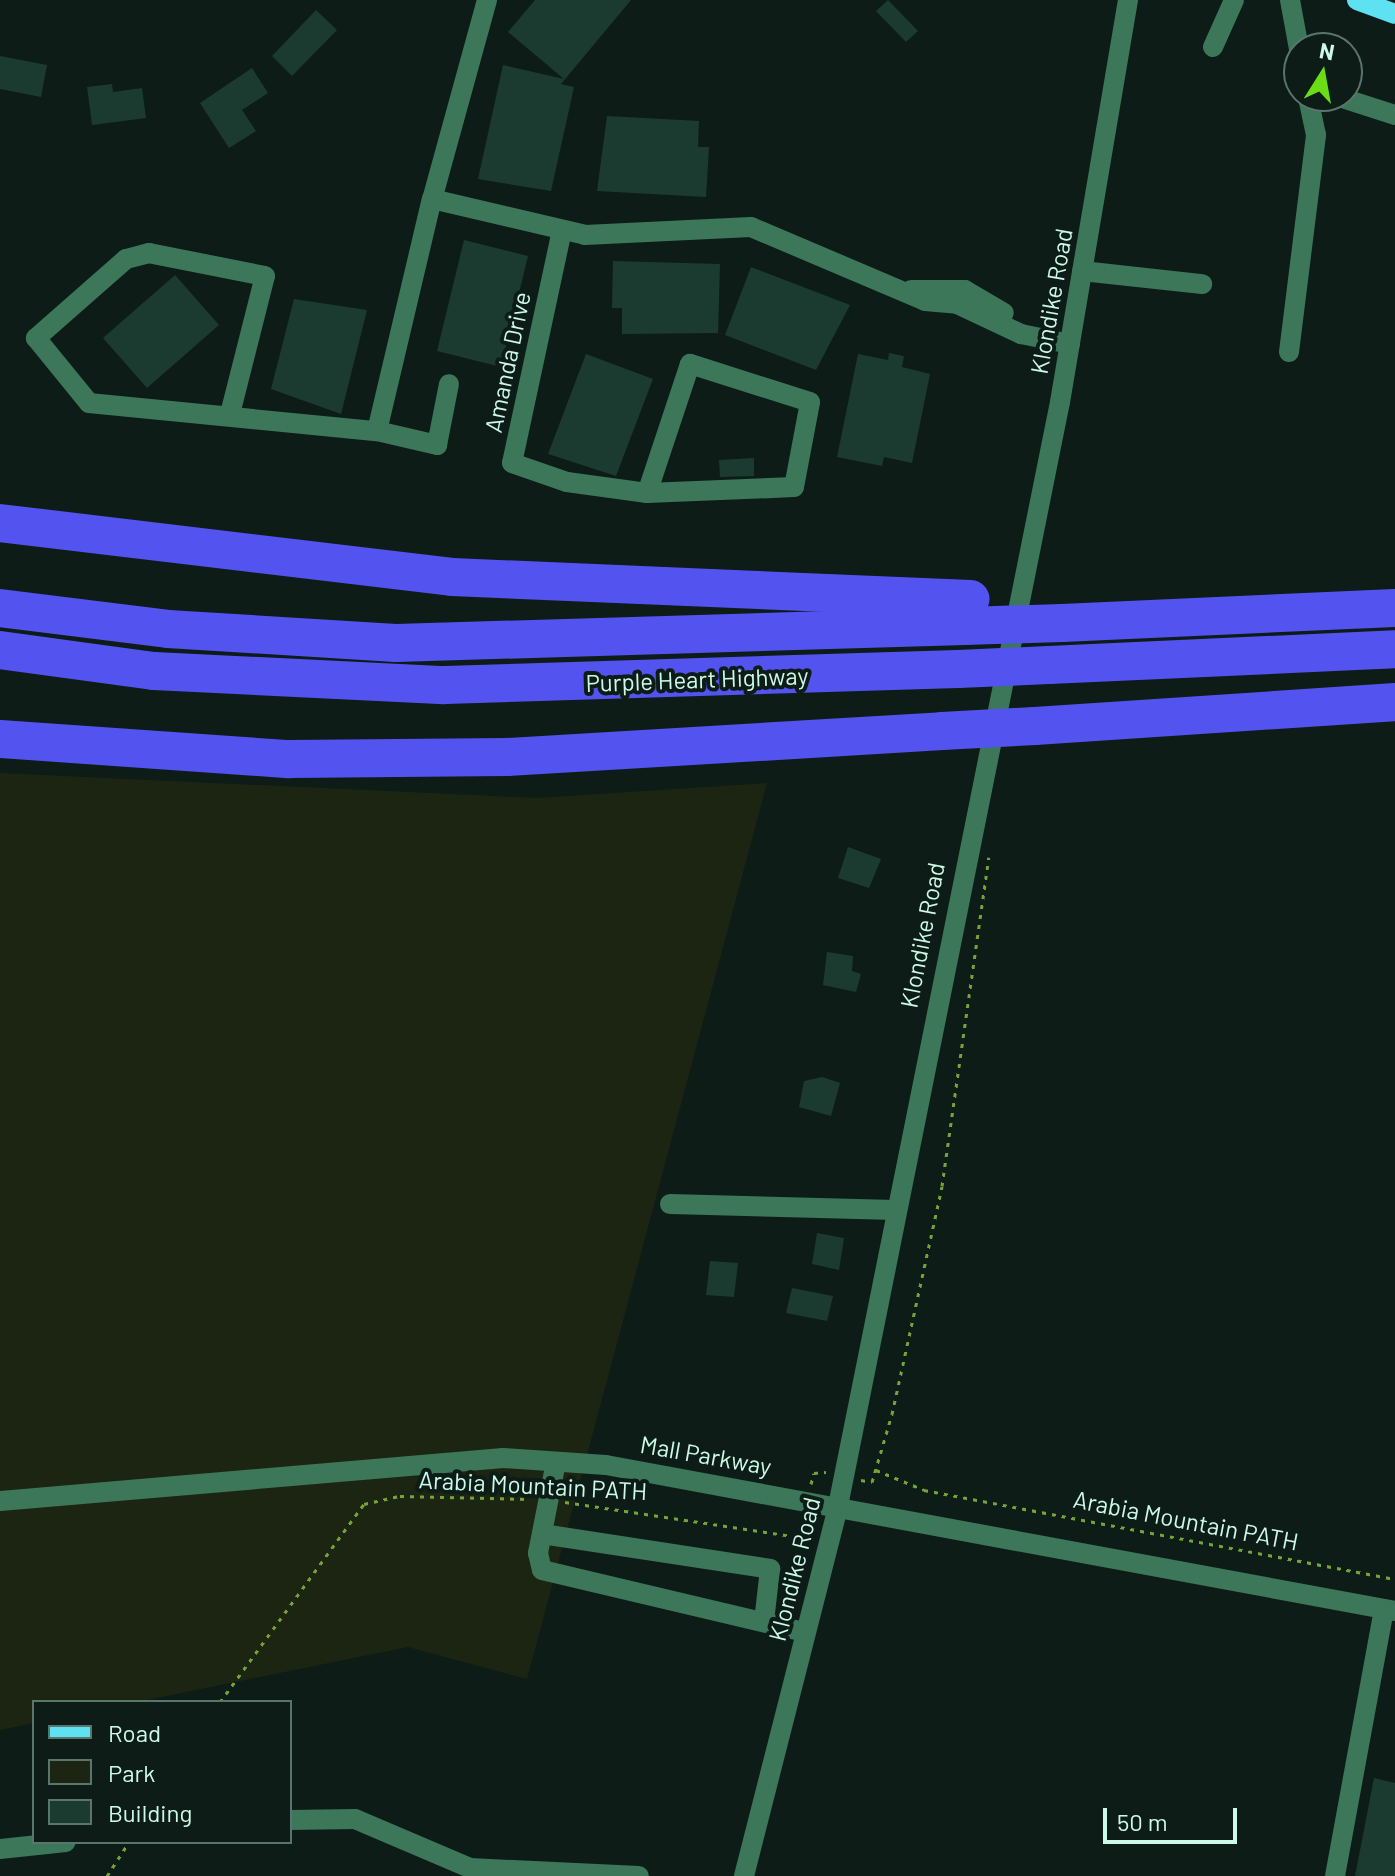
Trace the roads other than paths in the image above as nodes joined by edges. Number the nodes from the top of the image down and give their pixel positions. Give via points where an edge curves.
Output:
1 (487, 0) edge
2 (1128, 0) edge
3 (1234, 0) edge
4 (1290, 0) edge
5 (1357, 0) edge
6 (1395, 14) edge
7 (1296, 32) edge
8 (1213, 47) dead end
9 (1363, 105) edge
10 (1311, 112) edge
11 (1395, 115) edge
12 (432, 199) junction
13 (562, 230) junction
14 (1082, 271) junction
15 (1202, 284) dead end
16 (1071, 336) junction
17 (1289, 352) dead end
18 (449, 384) dead end
19 (230, 414) junction
20 (377, 431) junction
21 (647, 493) junction
22 (0, 523) edge
23 (0, 608) edge
24 (1395, 608) edge
25 (968, 612) junction
26 (1395, 649) edge
27 (0, 650) edge
28 (1395, 702) edge
29 (0, 739) edge
30 (670, 1204) dead end
31 (895, 1210) junction
32 (556, 1462) junction
33 (0, 1501) edge
34 (838, 1506) junction
35 (542, 1534) junction
36 (1389, 1610) edge
37 (764, 1622) junction
38 (805, 1632) junction
39 (292, 1820) edge
40 (47, 1844) edge
41 (0, 1849) edge
42 (639, 1876) edge
43 (744, 1876) edge
44 (1335, 1876) edge

1 - 12 street
2 - 14 street, Klondike Road
3 - 8 street
4 - 7 street
5 - 6 main road
9 - 11 street
10 - 17 street via 1316,135
12 - 13 street
12 - 20 street
13 - 16 street via 585,235 751,227 903,291
13 - 21 street, Amanda Drive via 512,463 567,482
14 - 15 street
14 - 16 street, Klondike Road
16 - 31 street, Klondike Road
18 - 20 street via 437,445
19 - 19 street via 89,403 36,338 126,259 149,253 265,276
19 - 20 street
21 - 21 street, Amanda Drive via 794,487 810,402 690,364
22 - 25 highway via 452,577
23 - 25 highway, Purple Heart Highway via 168,629 396,643
24 - 25 highway, Purple Heart Highway, bridge via 1127,620
26 - 27 highway, Purple Heart Highway, bridge via 445,685 154,671
28 - 29 highway, bridge via 507,757 289,759
30 - 31 street
31 - 34 street, Klondike Road
32 - 33 street, Mall Parkway via 503,1458
32 - 34 street, Mall Parkway
32 - 35 street
34 - 36 street, Mall Parkway
34 - 38 street, Klondike Road
35 - 37 street via 542,1570
35 - 37 street via 770,1569
36 - 44 street
37 - 38 street
38 - 43 street, Klondike Road
39 - 42 street via 355,1819 470,1868
40 - 41 street

